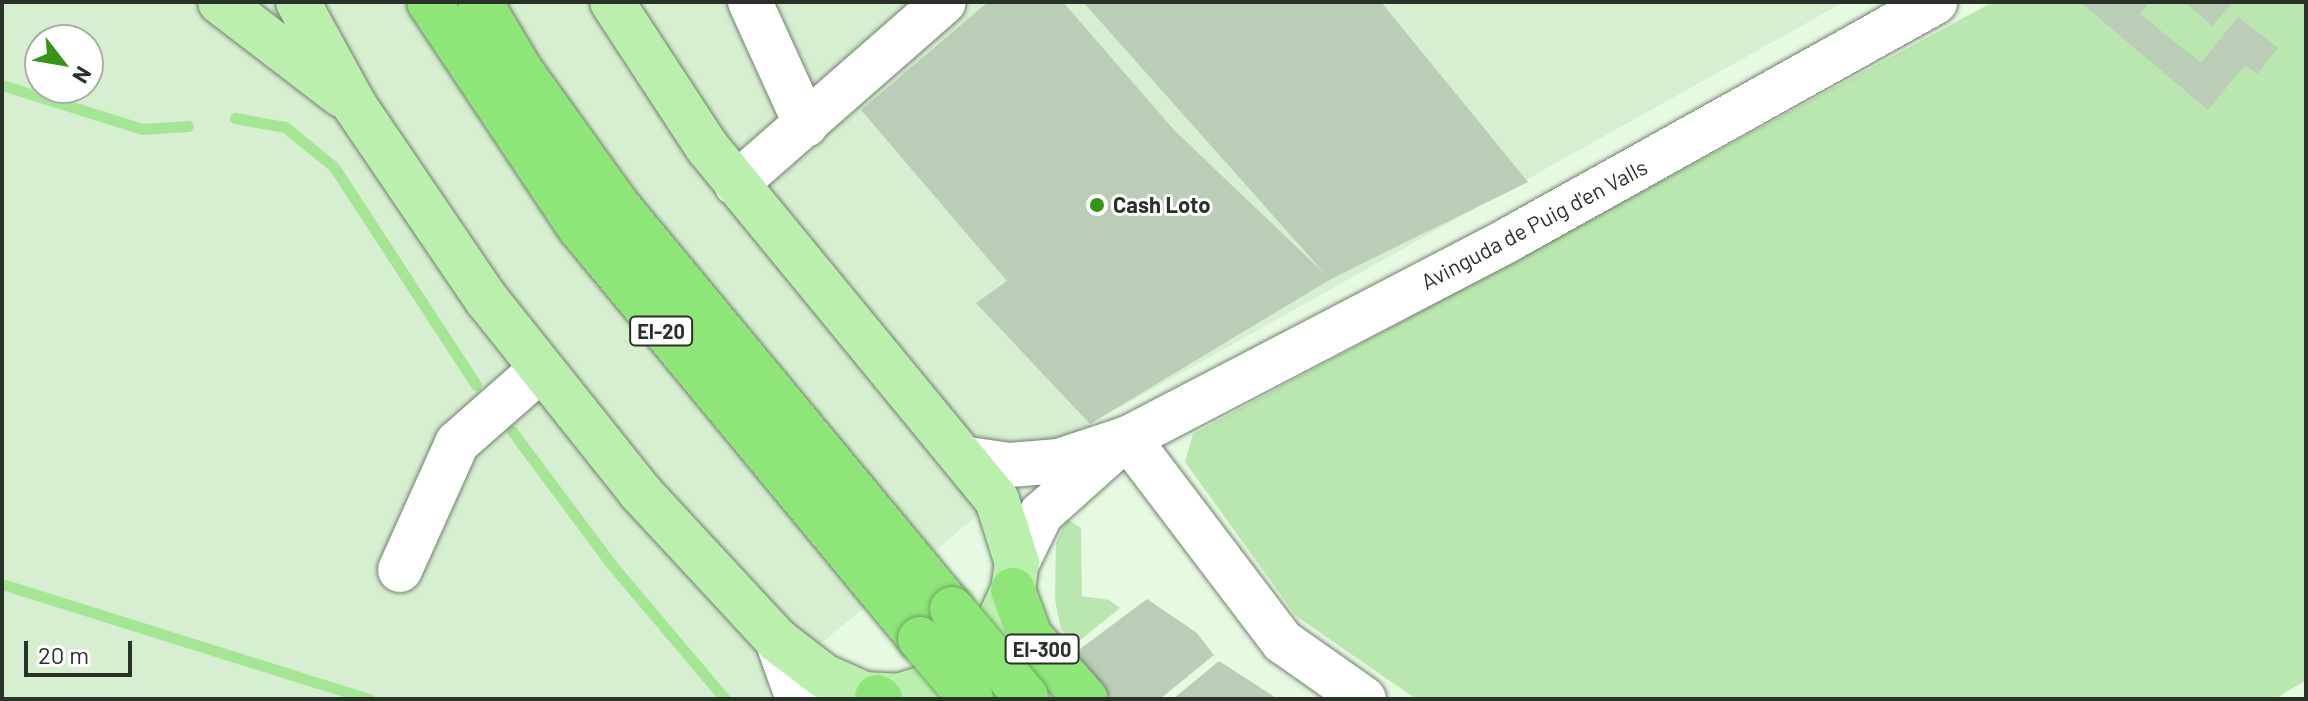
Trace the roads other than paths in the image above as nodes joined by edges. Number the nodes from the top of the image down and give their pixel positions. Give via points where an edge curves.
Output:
1 (220, 2) edge
2 (298, 2) edge
3 (429, 2) edge
4 (480, 2) edge
5 (612, 2) edge
6 (750, 2) edge
7 (944, 2) edge
8 (1935, 2) edge
9 (355, 106) junction
10 (806, 125) junction
11 (736, 184) junction
12 (540, 370) junction
13 (1128, 438) junction
14 (968, 459) junction
15 (400, 570) dead end
16 (1015, 576) junction
17 (777, 640) junction
18 (869, 697) edge
19 (1027, 698) edge
20 (798, 699) edge
21 (971, 699) edge
22 (1086, 699) edge
23 (1364, 699) edge

1 - 9 main road, EI-300
2 - 9 main road, EI-300
3 - 21 highway, EI-20, bridge via 580,228
4 - 19 highway, EI-20, bridge via 521,71 618,206
5 - 11 main road, EI-300
6 - 10 street
7 - 10 street
8 - 13 street, Avinguda de Puig d'en Valls via 1508,240
9 - 12 main road, EI-300
10 - 11 street
11 - 14 main road, EI-300 via 839,314
12 - 15 street via 457,443
12 - 17 main road, EI-300 via 640,492
13 - 14 street, Avinguda de Puig d'en Valls via 1059,461 1010,465
13 - 16 street, Avinguda de Puig d'en Valls via 1041,514
13 - 23 street via 1283,642
14 - 16 main road, EI-300 via 997,500
16 - 18 main road, EI-300 via 992,636 948,678 914,693
16 - 22 highway, EI-300 via 1030,636
17 - 18 main road, EI-300 via 824,676
17 - 20 street

